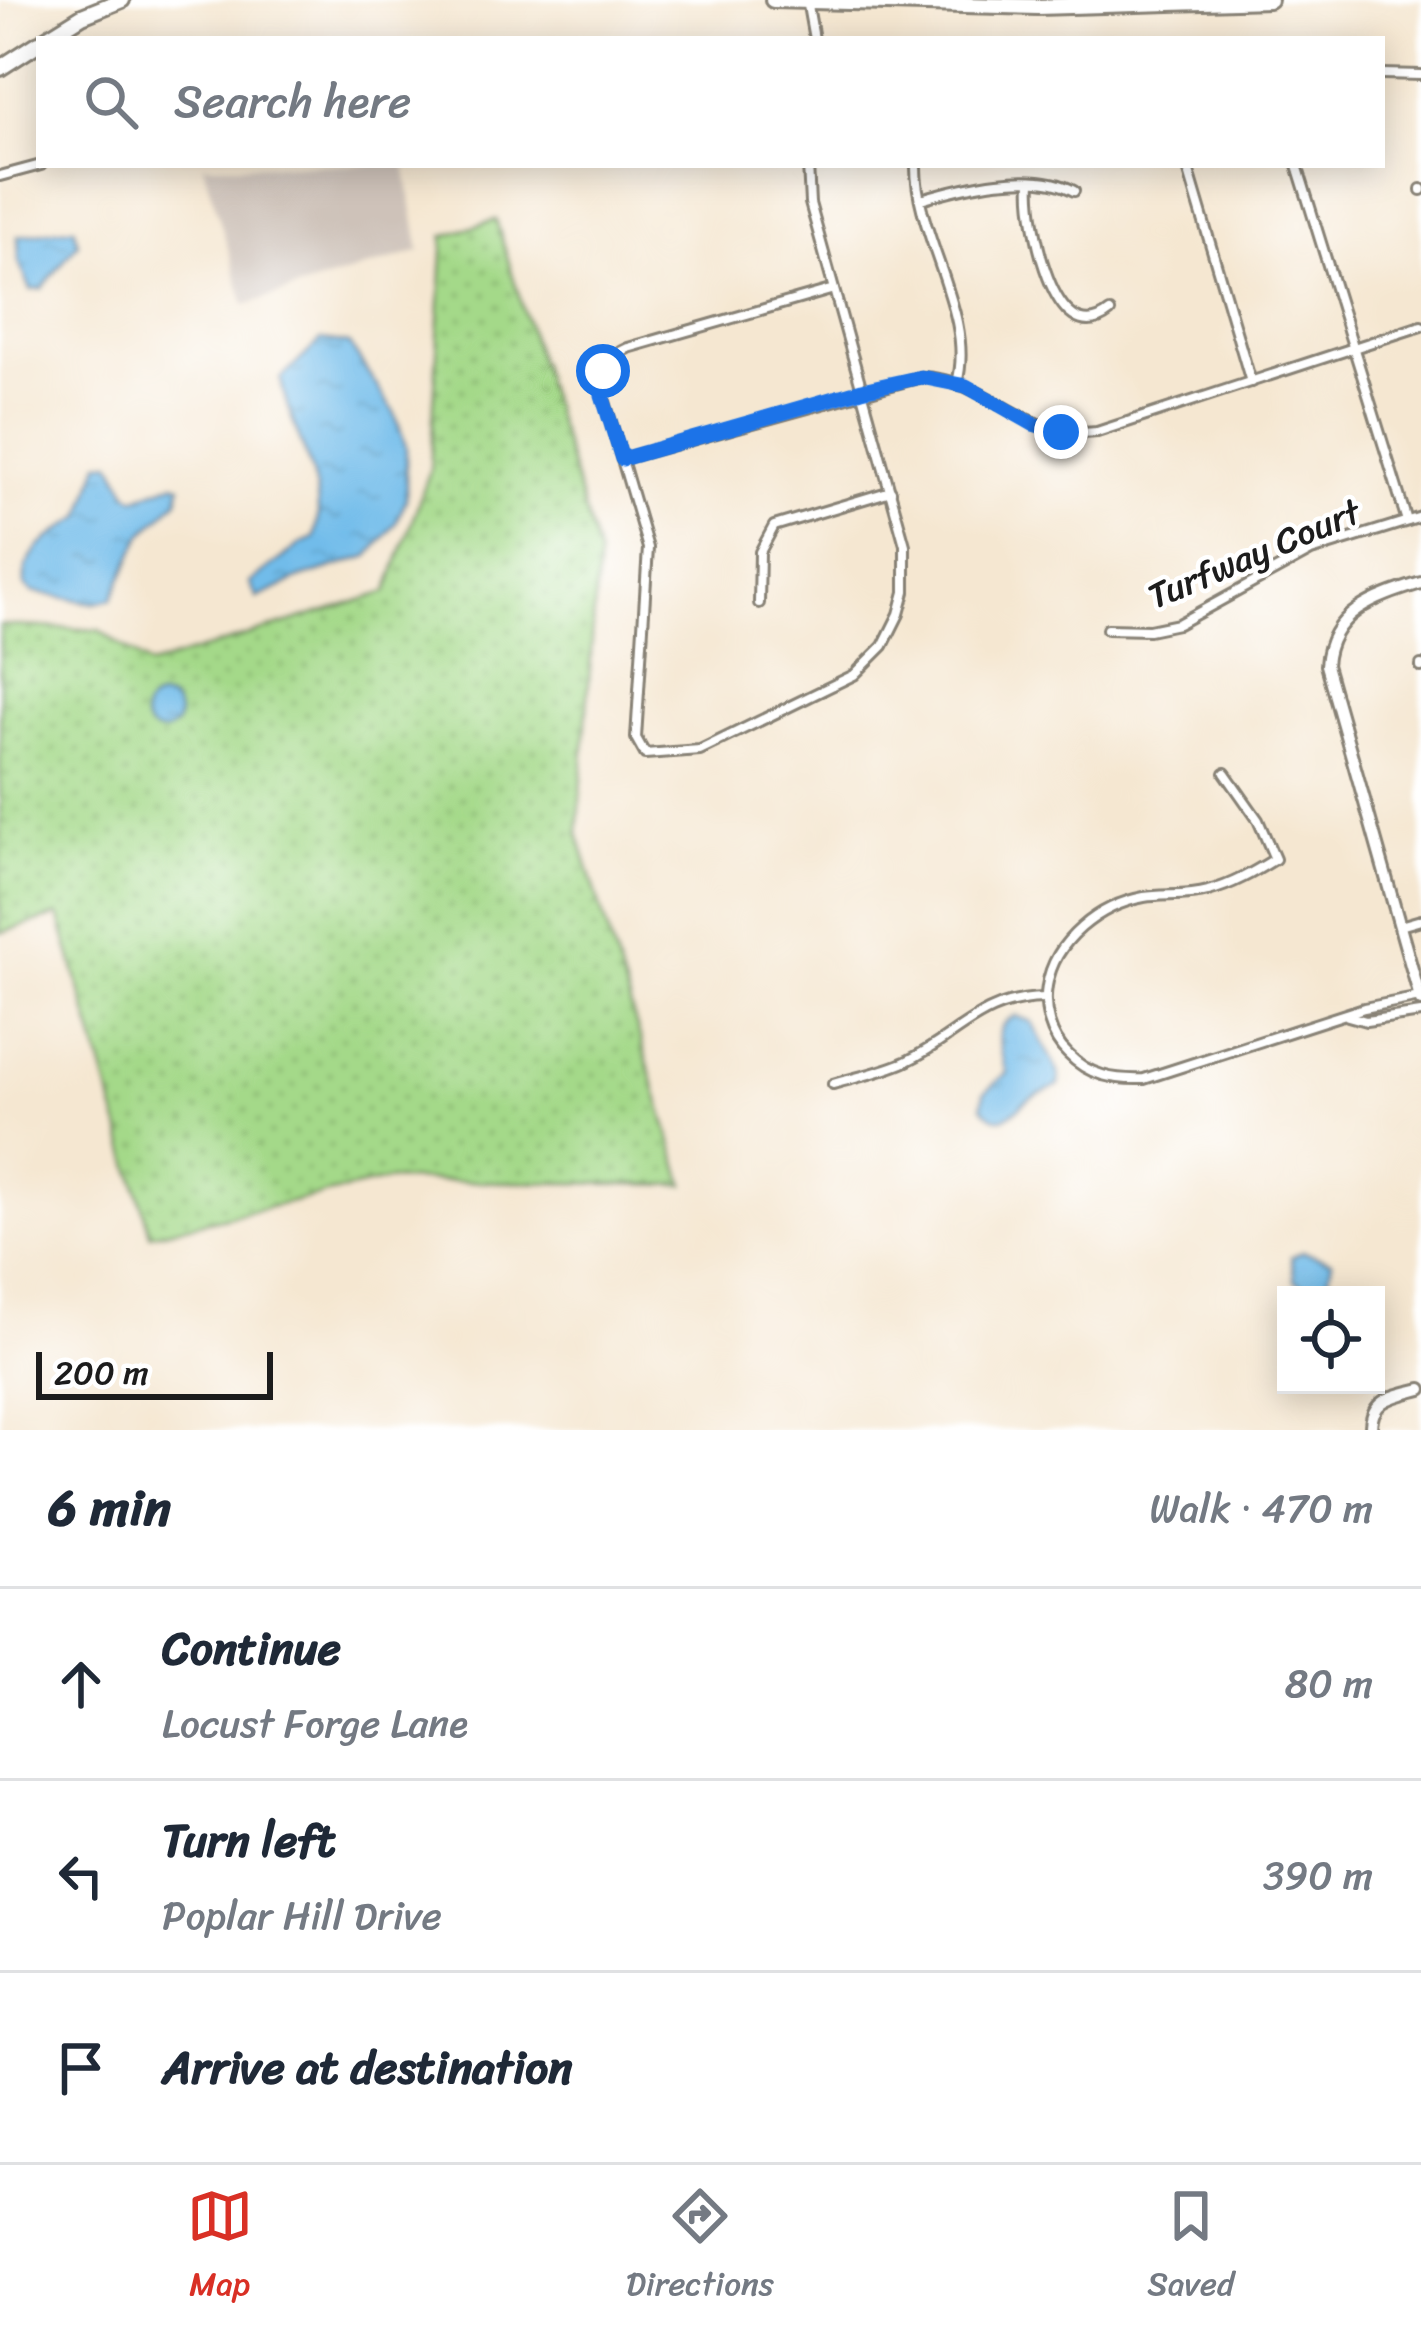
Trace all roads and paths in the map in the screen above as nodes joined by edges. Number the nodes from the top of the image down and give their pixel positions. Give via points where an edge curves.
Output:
1 (122, 0) edge
2 (773, 0) edge
3 (1269, 0) edge
4 (807, 1) edge
5 (50, 36) edge
6 (813, 36) edge
7 (36, 45) edge
8 (0, 68) edge
9 (1385, 74) edge
10 (1421, 75) edge
11 (36, 166) edge
12 (808, 168) edge
13 (916, 168) edge
14 (1187, 168) edge
15 (1298, 168) edge
16 (0, 176) edge
17 (1031, 183) junction
18 (1074, 191) dead end
19 (921, 199) junction
20 (834, 289) junction
21 (1110, 312) dead end
22 (1421, 326) edge
23 (1354, 348) junction
24 (1251, 382) junction
25 (957, 383) junction
26 (862, 390) junction
27 (622, 459) junction
28 (891, 490) junction
29 (1421, 517) edge
30 (1407, 521) junction
31 (1421, 583) edge
32 (759, 603) dead end
33 (1107, 629) dead end
34 (1225, 773) dead end
35 (1421, 920) edge
36 (1400, 926) junction
37 (1045, 998) junction
38 (1420, 999) edge
39 (1421, 1013) edge
40 (1346, 1016) junction
41 (832, 1084) dead end
42 (1421, 1389) edge
43 (1372, 1430) edge

1 - 5 highway
2 - 4 highway
3 - 4 highway via 1037,7
4 - 6 street
7 - 8 highway
9 - 10 street
11 - 16 street
12 - 20 street
13 - 19 street
14 - 24 street
15 - 23 street
17 - 18 street
17 - 19 street via 970,185
17 - 21 street via 1058,303 1079,321
19 - 25 street via 961,347
20 - 26 street
20 - 27 street via 617,353 601,383
22 - 23 street
23 - 24 street
23 - 30 street
24 - 25 street via 1073,434 1033,424
25 - 26 street via 921,377
26 - 27 street
26 - 28 street
27 - 28 street via 648,548 635,737 645,754 714,745 839,685 871,659 892,631 905,592 905,544
28 - 32 street via 774,526 760,552
29 - 30 street, Turfway Court
30 - 33 street, Turfway Court via 1311,551 1178,624
31 - 36 street via 1353,611 1327,650
34 - 37 street via 1275,860 1209,891 1142,898 1094,918 1054,961
35 - 36 street
36 - 38 street
37 - 40 street via 1069,1056 1116,1080
37 - 41 street via 984,1009 907,1061
38 - 40 street
39 - 40 street
42 - 43 street via 1379,1402

